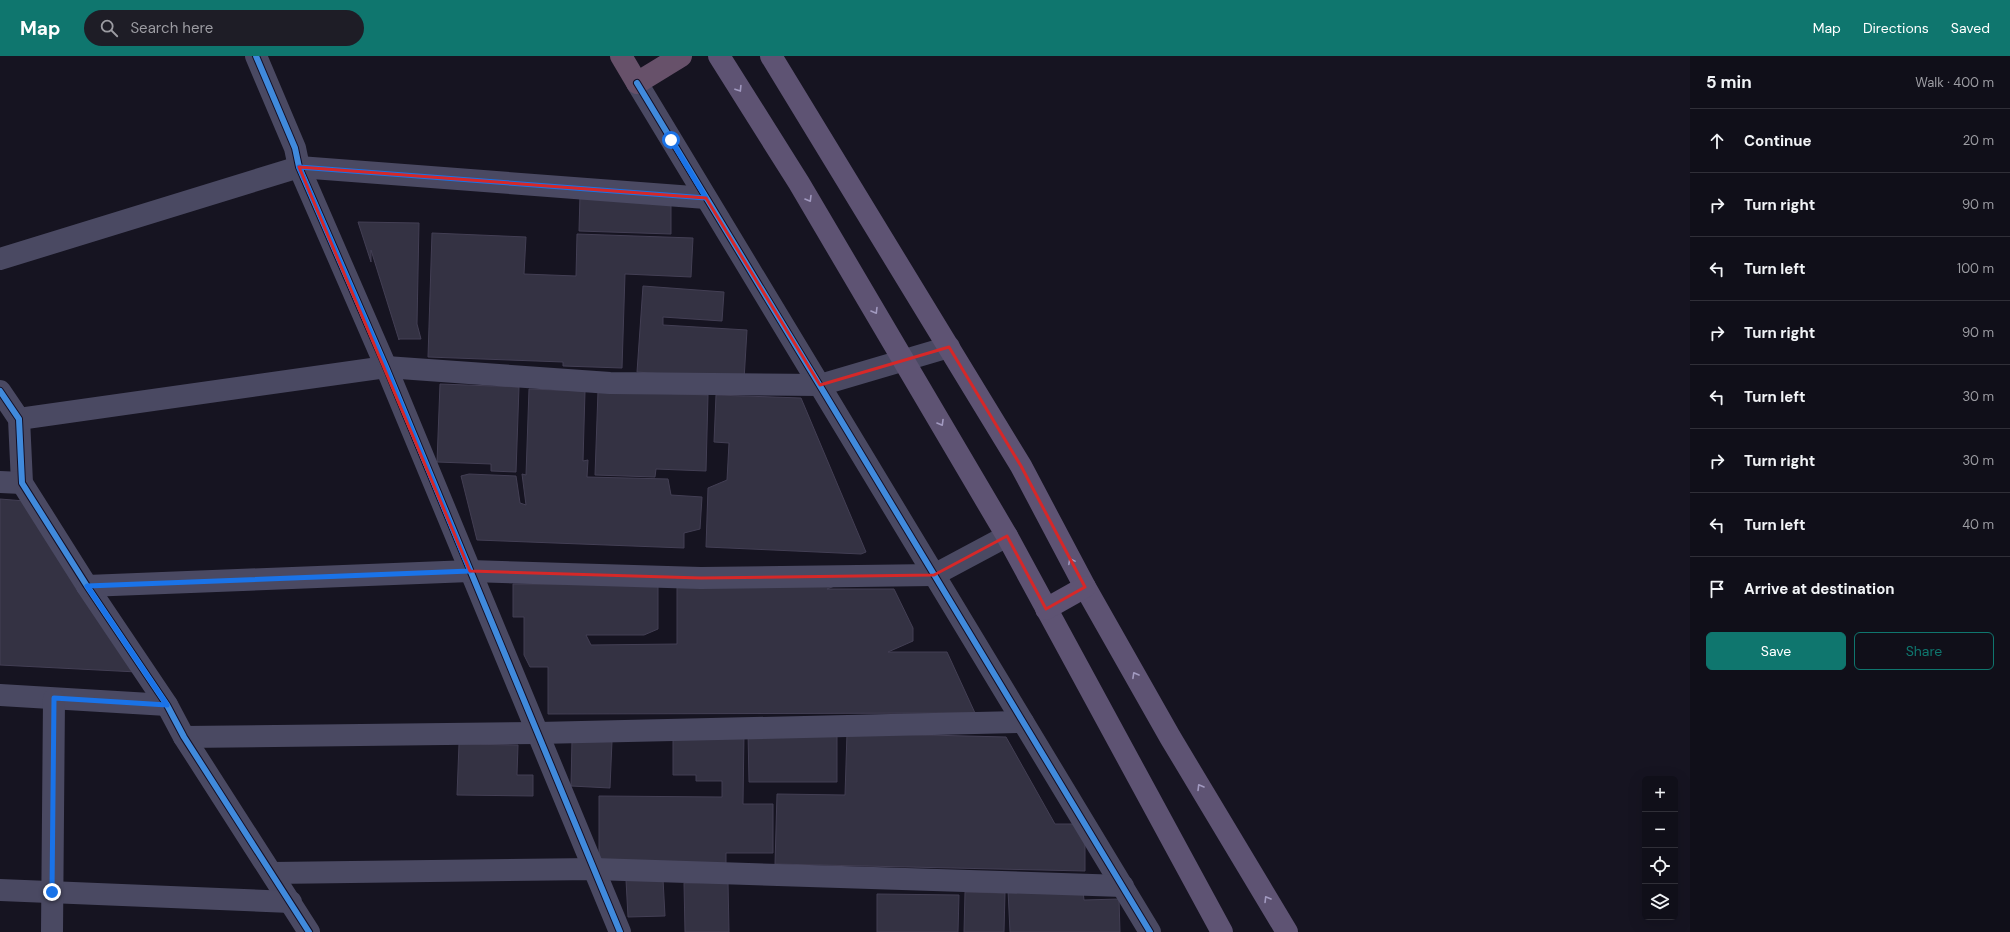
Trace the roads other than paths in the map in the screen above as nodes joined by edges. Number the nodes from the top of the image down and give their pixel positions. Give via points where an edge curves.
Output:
1 (621, 56) edge
2 (681, 56) edge
3 (718, 56) edge
4 (771, 56) edge
5 (258, 57) edge
6 (637, 83) junction
7 (299, 167) junction
8 (706, 198) junction
9 (0, 259) edge
10 (949, 347) junction
11 (905, 360) junction
12 (386, 368) junction
13 (820, 385) junction
14 (0, 391) edge
15 (19, 419) junction
16 (0, 482) edge
17 (22, 483) junction
18 (1007, 536) junction
19 (470, 571) junction
20 (934, 575) junction
21 (87, 586) junction
22 (1085, 587) junction
23 (1046, 609) junction
24 (0, 695) edge
25 (54, 698) junction
26 (167, 705) junction
27 (1023, 722) junction
28 (538, 733) junction
29 (184, 737) junction
30 (594, 869) junction
31 (272, 873) junction
32 (1123, 886) junction
33 (0, 890) edge
34 (52, 892) junction
35 (291, 902) junction
36 (52, 932) edge
37 (309, 932) edge
38 (620, 932) edge
39 (1150, 932) edge
40 (1222, 932) edge
41 (1287, 932) edge

1 - 6 highway
2 - 6 highway
3 -> 11 main road via 799,183
4 - 10 main road
5 - 7 street via 295,148
6 - 8 street
7 - 8 street
7 - 9 street
7 - 12 street
8 - 13 street
10 - 11 street
22 -> 10 main road via 1021,466
11 - 13 street
11 -> 18 main road
12 - 13 street via 610,383
12 - 15 street
12 - 19 street
13 - 20 street
14 - 15 street
15 - 17 street
16 - 17 street
17 - 21 street
18 - 20 street
18 - 23 main road
19 - 20 street via 701,578
19 - 21 street
19 - 28 street
20 - 27 street
21 - 26 street
22 - 23 main road
41 -> 22 main road via 1170,737
23 - 40 main road
24 - 25 street
25 - 26 street
25 - 34 street
26 - 29 street
27 - 28 street
27 - 32 street
28 - 29 street
28 - 30 street
29 - 31 street
30 - 31 street
30 - 32 street
30 - 38 street
31 - 35 street
32 - 39 street
33 - 34 street
34 - 35 street
34 - 36 street
35 - 37 street

